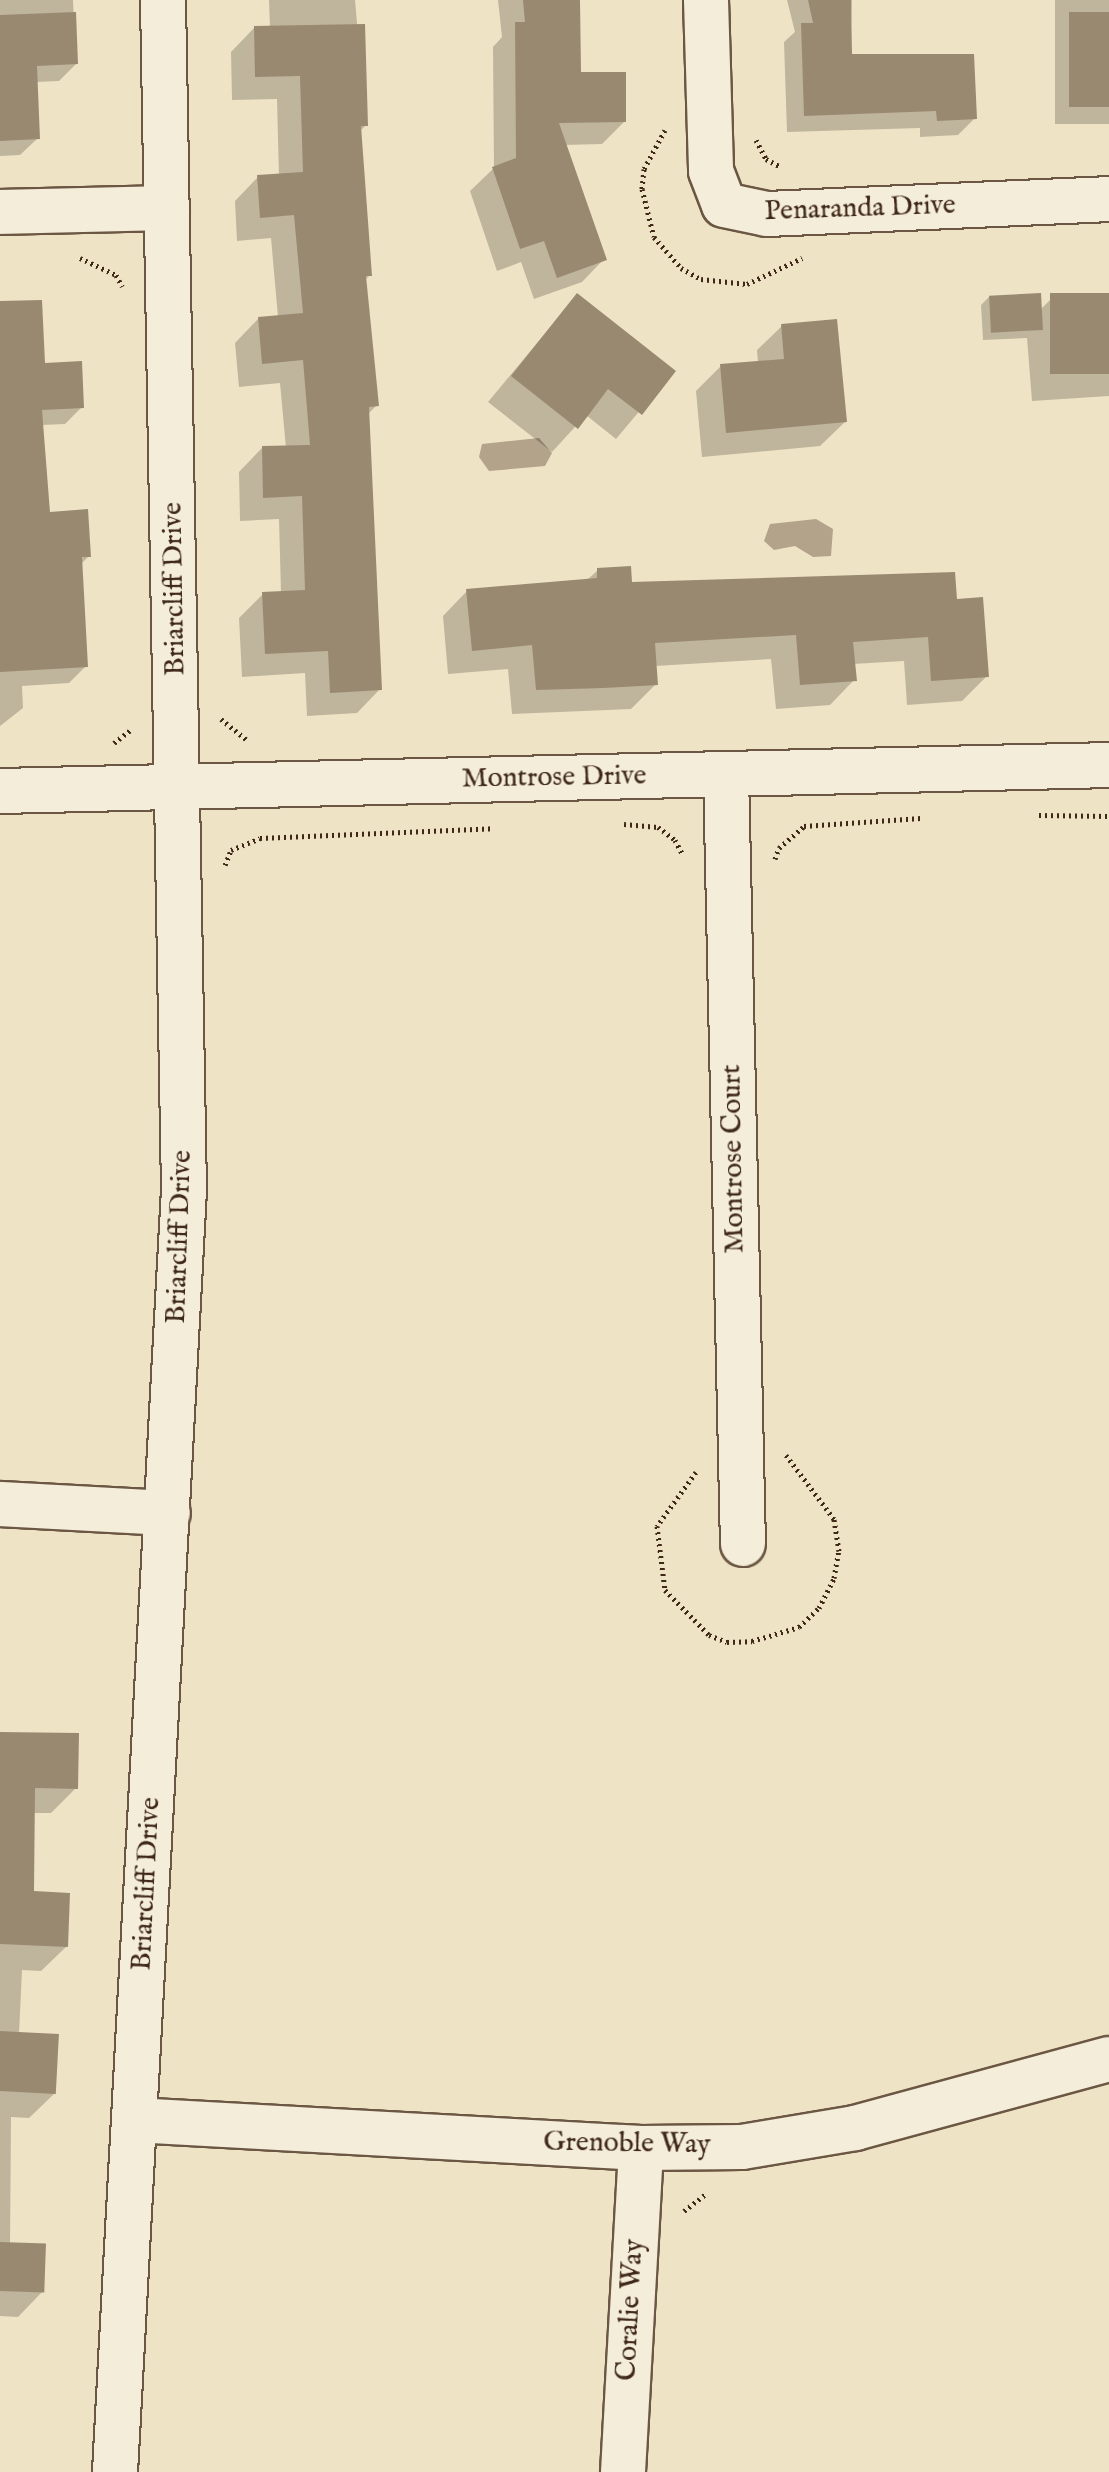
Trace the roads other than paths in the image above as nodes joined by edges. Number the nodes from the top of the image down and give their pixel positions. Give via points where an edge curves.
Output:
1 (163, 0) edge
2 (706, 0) edge
3 (1109, 199) edge
4 (167, 208) junction
5 (0, 212) edge
6 (1109, 765) edge
7 (726, 774) junction
8 (178, 786) junction
9 (0, 791) edge
10 (0, 1504) edge
11 (168, 1513) junction
12 (743, 1544) dead end
13 (1109, 2059) edge
14 (134, 2120) junction
15 (641, 2148) junction
16 (115, 2472) edge
17 (623, 2472) edge

1 - 4 street, Briarcliff Drive
2 - 3 street, Penaranda Drive via 711,171 724,205 767,214
4 - 5 street
4 - 8 street, Briarcliff Drive
6 - 7 street, Montrose Drive
7 - 8 street, Montrose Drive
7 - 12 street, Montrose Court
8 - 9 street, Montrose Drive
8 - 11 street, Briarcliff Drive via 184,1191
10 - 11 street
11 - 14 street, Briarcliff Drive
13 - 15 street, Grenoble Way via 855,2128 742,2147
14 - 15 street, Grenoble Way
14 - 16 street, Briarcliff Drive
15 - 17 street, Coralie Way

